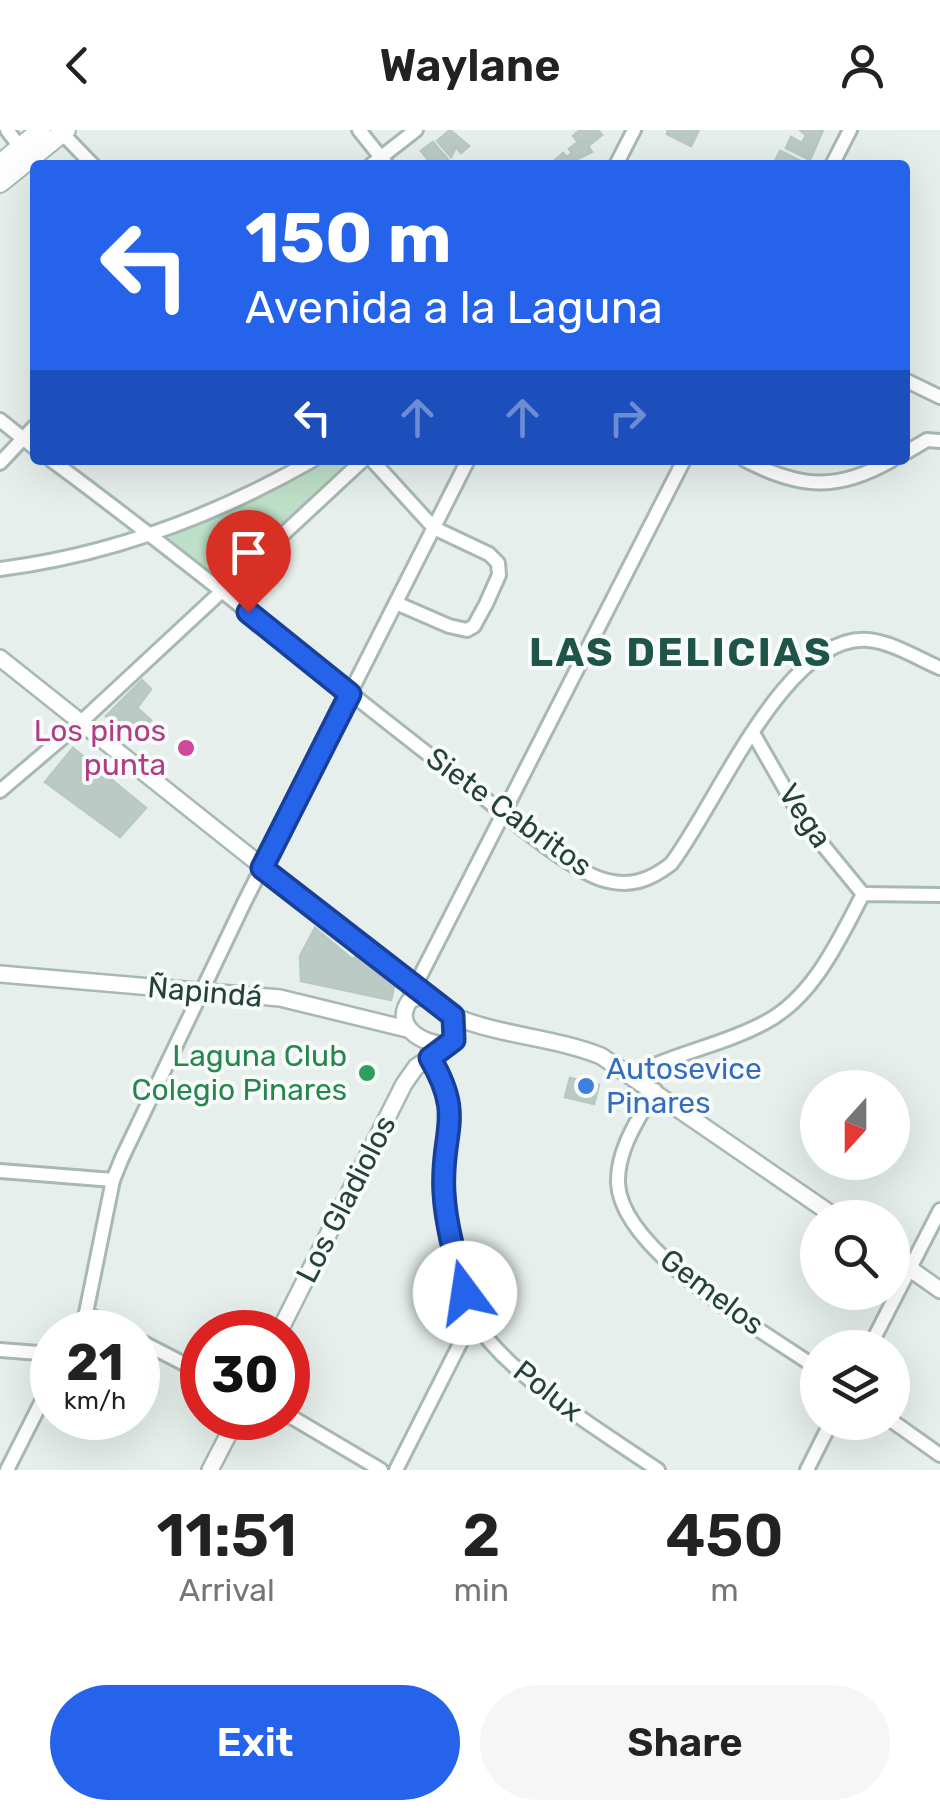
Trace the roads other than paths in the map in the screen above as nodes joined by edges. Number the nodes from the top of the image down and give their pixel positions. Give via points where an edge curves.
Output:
1 (7, 130) edge
2 (41, 130) edge
3 (359, 130) edge
4 (416, 130) edge
5 (850, 130) edge
6 (62, 131) edge
7 (627, 134) edge
8 (25, 153) junction
9 (88, 160) edge
10 (379, 160) edge
11 (382, 160) edge
12 (618, 160) edge
13 (835, 160) edge
14 (0, 164) edge
15 (0, 183) edge
16 (910, 382) edge
17 (940, 397) edge
18 (0, 420) edge
19 (940, 426) edge
20 (30, 430) edge
21 (20, 438) junction
22 (934, 441) edge
23 (30, 445) edge
24 (910, 451) edge
25 (0, 463) edge
26 (58, 465) edge
27 (304, 465) edge
28 (357, 465) edge
29 (377, 465) edge
30 (466, 465) edge
31 (681, 465) edge
32 (756, 465) edge
33 (881, 465) edge
34 (434, 528) junction
35 (151, 533) junction
36 (0, 569) edge
37 (223, 591) junction
38 (396, 603) junction
39 (0, 658) edge
40 (940, 668) edge
41 (350, 694) junction
42 (81, 722) junction
43 (754, 733) junction
44 (0, 791) edge
45 (504, 812) junction
46 (262, 868) junction
47 (863, 894) junction
48 (940, 895) edge
49 (0, 974) edge
50 (202, 991) junction
51 (420, 992) junction
52 (453, 1016) junction
53 (410, 1031) junction
54 (496, 1032) junction
55 (451, 1042) junction
56 (430, 1058) junction
57 (416, 1067) junction
58 (632, 1074) junction
59 (655, 1090) junction
60 (0, 1171) edge
61 (113, 1180) junction
62 (811, 1200) edge
63 (940, 1210) edge
64 (910, 1268) joint
65 (940, 1290) edge
66 (87, 1310) edge
67 (290, 1310) edge
68 (472, 1318) junction
69 (0, 1350) edge
70 (30, 1352) edge
71 (800, 1355) edge
72 (30, 1425) edge
73 (310, 1428) edge
74 (910, 1434) edge
75 (226, 1440) edge
76 (822, 1440) edge
77 (940, 1455) edge
78 (7, 1470) edge
79 (210, 1470) edge
80 (380, 1470) edge
81 (396, 1470) edge
82 (658, 1470) edge
83 (807, 1470) edge

1 - 8 street
2 - 8 main road
3 - 10 street
4 - 11 street
5 - 13 street
6 - 8 main road
6 - 9 street
7 - 12 street
8 - 14 main road
8 - 15 main road
16 - 17 street
18 - 21 street
19 - 22 street
20 - 21 street
21 - 23 street
21 - 25 street
22 - 24 street
26 - 35 street, Siete Cabritos
27 - 35 street
28 - 37 street
29 - 34 street
30 - 34 street
31 - 45 street
32 - 33 street via 818,484 842,482
34 - 38 street
34 - 38 street via 498,563 486,604 474,626 461,630
35 - 36 street
35 - 37 street, Siete Cabritos
37 - 41 street, Siete Cabritos
37 - 42 street
38 - 41 street
39 - 42 street
40 - 43 street, Siete Cabritos via 867,639 834,648 802,667
41 - 45 street, Siete Cabritos
41 - 46 street
42 - 44 street
42 - 46 street
43 - 45 street, Siete Cabritos via 687,844 651,880 622,884 583,872
43 - 47 street, Vega via 804,822
45 - 51 street
46 - 50 street
46 - 51 street
47 - 48 street
47 - 58 street via 790,1007
49 - 50 street, Ñapindá
50 - 53 street, Ñapindá via 280,998
50 - 61 street
51 - 52 street
51 - 53 street via 402,1015
52 - 54 street
52 - 55 street
53 - 55 street, Ñapindá via 428,1042
53 - 57 street
54 - 55 street
54 - 58 street via 574,1046
55 - 56 street, Los Gladiolos
56 - 57 street, Los Gladiolos
56 - 68 street, Polux via 452,1108 446,1209
57 - 67 street, Los Gladiolos
58 - 59 street
59 - 62 street
59 - 71 street, Gemelos via 622,1155 622,1206 658,1255
60 - 61 street
61 - 66 street
63 - 64 street
64 - 65 street
68 - 81 street
68 - 82 street, Polux via 507,1359
69 - 70 street
72 - 78 street
73 - 80 street
74 - 77 street
75 - 79 street
76 - 83 street

